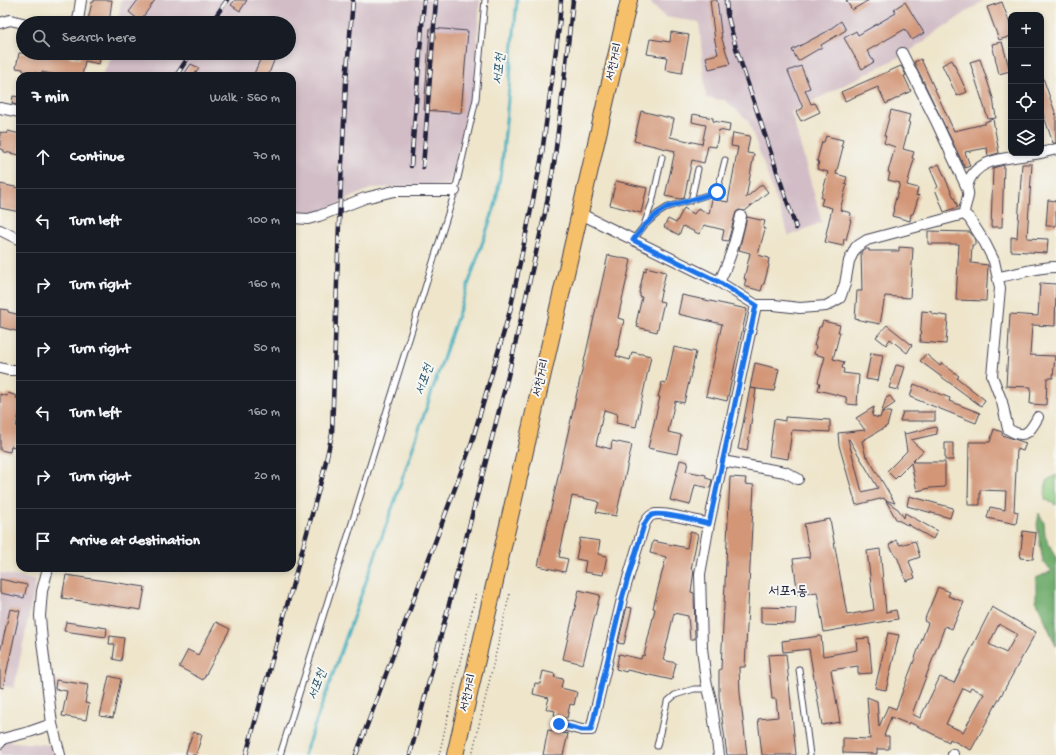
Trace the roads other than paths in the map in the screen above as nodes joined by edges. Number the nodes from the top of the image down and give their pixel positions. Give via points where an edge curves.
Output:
1 (81, 0) edge
2 (485, 0) edge
3 (629, 0) edge
4 (79, 16) edge
5 (16, 21) edge
6 (0, 23) edge
7 (902, 53) dead end
8 (0, 108) edge
9 (16, 111) edge
10 (1056, 149) edge
11 (1044, 152) edge
12 (1021, 156) edge
13 (662, 157) dead end
14 (725, 160) dead end
15 (698, 169) dead end
16 (967, 188) junction
17 (455, 190) junction
18 (690, 201) junction
19 (580, 214) junction
20 (964, 214) junction
21 (741, 216) dead end
22 (296, 218) edge
23 (644, 226) junction
24 (0, 230) edge
25 (16, 238) edge
26 (633, 240) junction
27 (1056, 267) edge
28 (998, 277) junction
29 (719, 282) junction
30 (756, 305) junction
31 (0, 368) edge
32 (16, 370) edge
33 (1038, 417) dead end
34 (722, 461) junction
35 (798, 479) dead end
36 (709, 524) junction
37 (47, 572) edge
38 (799, 669) dead end
39 (708, 689) junction
40 (52, 724) junction
41 (559, 724) dead end
42 (0, 743) edge
43 (657, 746) dead end
44 (60, 755) edge
45 (280, 755) edge
46 (454, 755) edge
47 (720, 755) edge
48 (810, 755) edge

1 - 4 street
2 - 17 lane via 476,99
3 - 19 main road, 서천거리
5 - 6 street
7 - 16 street
8 - 9 street
10 - 11 street
12 - 16 street via 982,165 973,175
13 - 23 lane
14 - 18 lane via 717,192
15 - 18 lane
16 - 20 street via 969,195
17 - 22 street via 394,191 365,198 319,216
17 - 45 lane
18 - 23 lane via 668,207
19 - 26 street
19 - 46 main road, 서천거리
20 - 28 street via 985,243
20 - 30 street via 867,240 856,247 849,261 840,298 826,306 800,308
21 - 29 street via 728,266
23 - 26 lane
24 - 25 street
26 - 29 street
27 - 28 street via 1042,267
28 - 33 street via 1000,288 992,376 1002,402 1008,429 1024,434 1031,430
29 - 30 street
30 - 34 street
31 - 32 street
34 - 35 street via 785,472
34 - 36 street
36 - 39 street via 700,574 702,648
36 - 41 street via 663,514 648,517 623,595 591,730
37 - 40 street via 40,616
38 - 48 lane
39 - 43 lane via 694,689 675,695 667,702
39 - 47 street
40 - 42 street via 2,739
40 - 44 street

